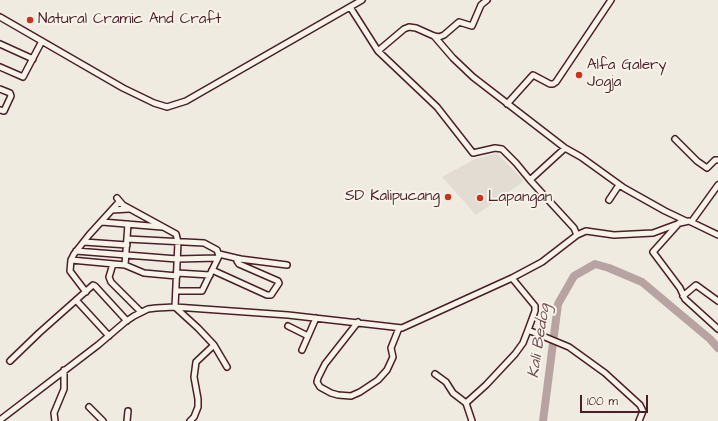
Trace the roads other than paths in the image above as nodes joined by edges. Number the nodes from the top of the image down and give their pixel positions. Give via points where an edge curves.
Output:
1 (362, 0) edge
2 (487, 0) edge
3 (611, 0) edge
4 (350, 7) junction
5 (0, 17) edge
6 (434, 36) junction
7 (42, 41) junction
8 (0, 44) edge
9 (378, 51) junction
10 (33, 59) junction
11 (0, 67) edge
12 (0, 88) edge
13 (507, 104) junction
14 (2, 110) edge
15 (675, 139) dead end
16 (565, 148) junction
17 (718, 160) edge
18 (530, 180) junction
19 (619, 185) junction
20 (718, 185) edge
21 (609, 200) dead end
22 (130, 209) junction
23 (112, 210) junction
24 (686, 221) junction
25 (692, 221) junction
26 (102, 222) junction
27 (680, 223) junction
28 (128, 224) junction
29 (164, 227) junction
30 (574, 228) junction
31 (586, 231) junction
32 (577, 235) junction
33 (718, 235) edge
34 (127, 239) junction
35 (84, 242) junction
36 (178, 242) junction
37 (127, 245) junction
38 (76, 252) junction
39 (126, 255) junction
40 (219, 256) junction
41 (177, 259) junction
42 (240, 259) junction
43 (71, 260) junction
44 (113, 264) junction
45 (126, 265) junction
46 (287, 265) dead end
47 (211, 272) junction
48 (177, 274) junction
49 (512, 278) junction
50 (176, 291) junction
51 (86, 292) junction
52 (683, 296) junction
53 (76, 300) junction
54 (718, 300) edge
55 (175, 307) junction
56 (141, 312) junction
57 (316, 318) junction
58 (127, 321) junction
59 (358, 322) junction
60 (288, 326) dead end
61 (399, 328) junction
62 (718, 329) edge
63 (528, 330) junction
64 (109, 336) junction
65 (308, 336) junction
66 (214, 345) junction
67 (302, 350) dead end
68 (10, 361) dead end
69 (227, 367) dead end
70 (64, 370) junction
71 (435, 374) dead end
72 (466, 403) junction
73 (89, 407) dead end
74 (128, 411) dead end
75 (0, 420) edge
76 (55, 421) edge
77 (104, 421) edge
78 (126, 421) edge
79 (190, 421) edge
80 (472, 421) edge
81 (639, 421) edge

1 - 4 street
2 - 6 street via 481,5 472,26 459,22 439,37
3 - 13 street via 556,82 550,84 533,75
4 - 7 street via 186,101 167,107 154,104 123,88
4 - 9 street
5 - 7 street
6 - 9 street via 408,27
6 - 13 street via 473,77
7 - 10 street
8 - 10 street
9 - 18 street via 437,107 473,154 500,148
10 - 11 street via 24,77
12 - 14 street via 11,96
13 - 16 street
15 - 17 street via 707,168
16 - 18 street
16 - 19 street
18 - 30 street
19 - 21 street
19 - 24 street
20 - 25 street
22 - 23 street
22 - 23 street via 118,200
22 - 29 street
23 - 26 street
24 - 25 street
24 - 27 street
25 - 33 street
26 - 28 street
26 - 35 street
27 - 31 street via 653,233 614,235
27 - 52 street via 653,252 680,288
28 - 29 street
28 - 34 street
29 - 36 street via 176,233
30 - 31 street
30 - 32 street
31 - 32 street
32 - 49 street via 542,262
34 - 36 street
34 - 37 street
35 - 37 street
35 - 38 street
36 - 40 street via 204,243 214,248
36 - 41 street
37 - 39 street
38 - 39 street
38 - 43 street
39 - 41 street
39 - 45 street
40 - 41 street
40 - 42 street
40 - 47 street
41 - 48 street
42 - 46 street
42 - 47 street via 237,262 239,264 279,282 271,295
43 - 44 street
43 - 51 street via 70,271
44 - 45 street
44 - 56 street via 109,277 111,282
45 - 48 street via 144,273
47 - 48 street
47 - 50 street via 202,291
48 - 50 street
49 - 61 street
49 - 63 street via 535,306
50 - 55 street
51 - 53 street
51 - 58 street via 95,286
52 - 54 street via 696,285
52 - 62 street
53 - 64 street
53 - 68 street
55 - 56 street
55 - 57 street
55 - 66 street
56 - 58 street
57 - 59 street
57 - 65 street
58 - 64 street
59 - 61 street
59 - 61 street via 325,364 318,378 320,387 338,395 351,396 378,380 387,370 393,357 391,348
60 - 65 street
63 - 72 street via 516,354
63 - 81 street via 569,347 605,373 640,405 643,411
64 - 70 street
65 - 67 street
66 - 69 street
66 - 79 street via 196,362 194,377 198,407
70 - 75 street
70 - 76 street via 64,389 54,413
71 - 72 street
72 - 80 street
73 - 77 street
74 - 78 street

